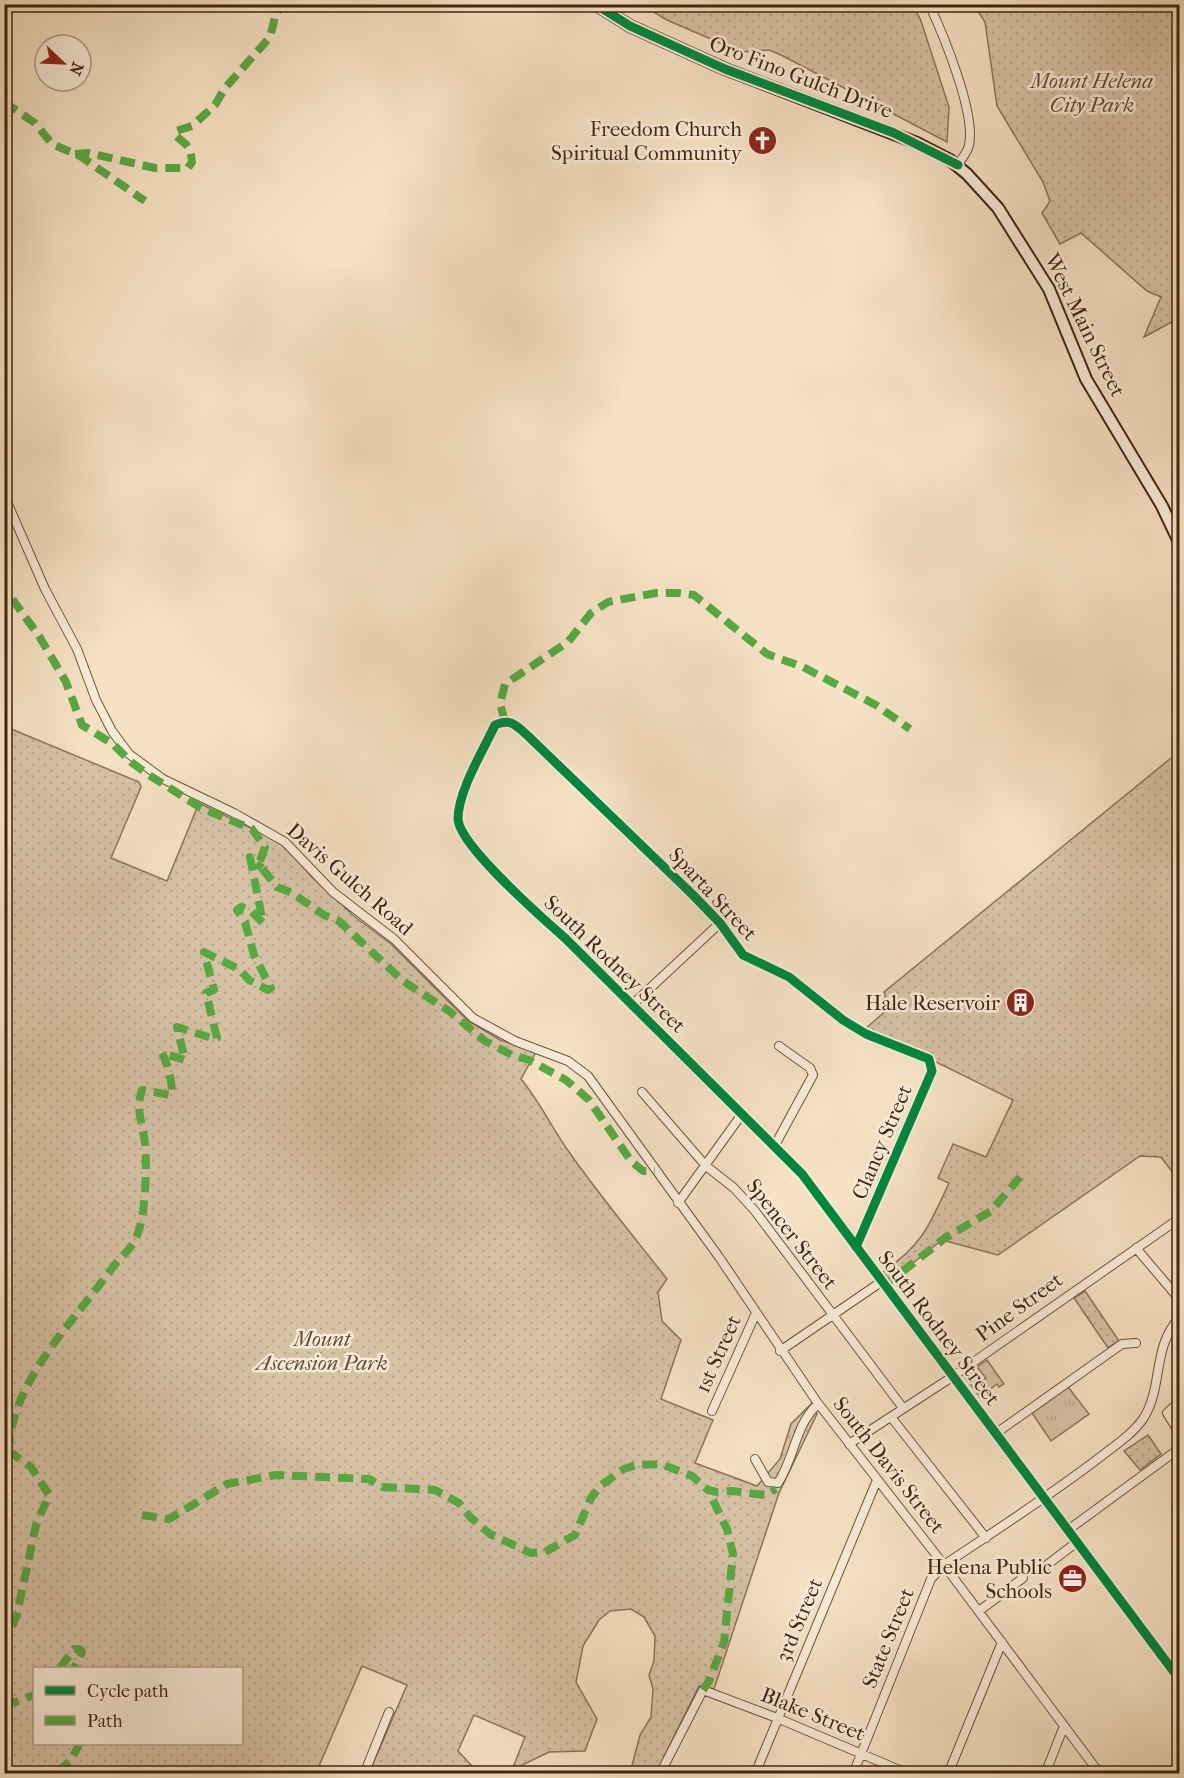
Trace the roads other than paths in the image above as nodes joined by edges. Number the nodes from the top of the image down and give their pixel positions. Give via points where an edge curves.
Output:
1 (595, 4) edge
2 (929, 4) edge
3 (958, 165) junction
4 (4, 495) edge
5 (1179, 544) edge
6 (459, 807) joint
7 (720, 923) junction
8 (632, 1005) junction
9 (779, 1046) dead end
10 (920, 1056) joint
11 (642, 1092) dead end
12 (742, 1114) junction
13 (774, 1147) junction
14 (706, 1166) junction
15 (678, 1203) junction
16 (1179, 1218) edge
17 (856, 1247) junction
18 (1136, 1248) junction
19 (881, 1282) junction
20 (1179, 1300) edge
21 (756, 1313) junction
22 (833, 1316) junction
23 (1179, 1317) edge
24 (1136, 1343) dead end
25 (780, 1351) junction
26 (952, 1377) junction
27 (1179, 1401) edge
28 (818, 1404) junction
29 (903, 1408) junction
30 (712, 1411) dead end
31 (891, 1417) junction
32 (995, 1434) junction
33 (1179, 1434) edge
34 (849, 1444) junction
35 (1179, 1448) edge
36 (755, 1459) dead end
37 (877, 1480) junction
38 (1044, 1500) junction
39 (1068, 1530) junction
40 (986, 1538) junction
41 (1077, 1542) junction
42 (944, 1565) junction
43 (1039, 1571) dead end
44 (1023, 1578) dead end
45 (979, 1611) junction
46 (1002, 1642) junction
47 (1179, 1680) edge
48 (389, 1712) dead end
49 (777, 1718) junction
50 (1064, 1726) junction
51 (861, 1753) junction
52 (364, 1773) edge
53 (660, 1773) edge
54 (754, 1773) edge
55 (853, 1773) edge
56 (909, 1773) edge
57 (948, 1773) edge
58 (1045, 1773) edge
59 (1100, 1773) edge

1 - 3 street, Oro Fino Gulch Drive via 630,26 725,69 894,133
2 - 3 street via 948,46 967,116 969,145
3 - 5 street, West Main Street via 998,208 1049,289 1086,379 1162,506
4 - 15 street, Davis Gulch Road via 45,589 77,649 106,721 129,754 163,779 285,842 333,892 394,939 473,1018 497,1033 583,1071
6 - 7 street, Sparta Street via 495,725 514,723 610,812
6 - 8 street, South Rodney Street via 460,832
7 - 8 street
7 - 10 street, Sparta Street via 743,955 789,977 866,1034
8 - 12 street, South Rodney Street
9 - 13 street via 810,1068 813,1075
10 - 17 street, Clancy Street via 929,1059 932,1071
11 - 14 street, Spencer Street
12 - 13 street, South Rodney Street
12 - 14 street
13 - 17 street, South Rodney Street via 802,1174
14 - 15 street
14 - 22 street, Spencer Street via 755,1211
15 - 21 street, South Davis Street
16 - 18 street, Pine Street
17 - 19 street, South Rodney Street
18 - 20 street
18 - 26 street, Pine Street
19 - 22 street
19 - 26 street, South Rodney Street
21 - 25 street, South Davis Street
21 - 30 street, 1st Street
22 - 25 street
22 - 29 street, Spencer Street
23 - 38 street, State Street via 1158,1358 1150,1403 1142,1419 1128,1435
24 - 32 street via 1122,1344
25 - 28 street, South Davis Street
26 - 29 street, Pine Street
26 - 32 street, South Rodney Street
27 - 33 street via 1168,1409 1168,1419
28 - 34 street, South Davis Street
28 - 36 street via 807,1414 778,1483 768,1482
29 - 31 street, Pine Street
31 - 34 street, Pine Street
31 - 40 street
32 - 38 street, South Rodney Street
34 - 37 street, South Davis Street
35 - 39 street
37 - 42 street, South Davis Street
37 - 49 street, 3rd Street
38 - 39 street, South Rodney Street
38 - 40 street, State Street
39 - 41 street, South Rodney Street
40 - 42 street, State Street
41 - 43 street
41 - 47 street, South Rodney Street
42 - 45 street, South Davis Street
42 - 51 street, State Street via 931,1579
44 - 45 street
45 - 46 street, South Davis Street
46 - 50 street, South Davis Street
46 - 57 street
48 - 52 street
49 - 51 street, Blake Street
49 - 53 street, Blake Street via 703,1690
49 - 54 street, 3rd Street
50 - 58 street
50 - 59 street, South Davis Street
51 - 55 street, State Street
51 - 56 street, Blake Street

